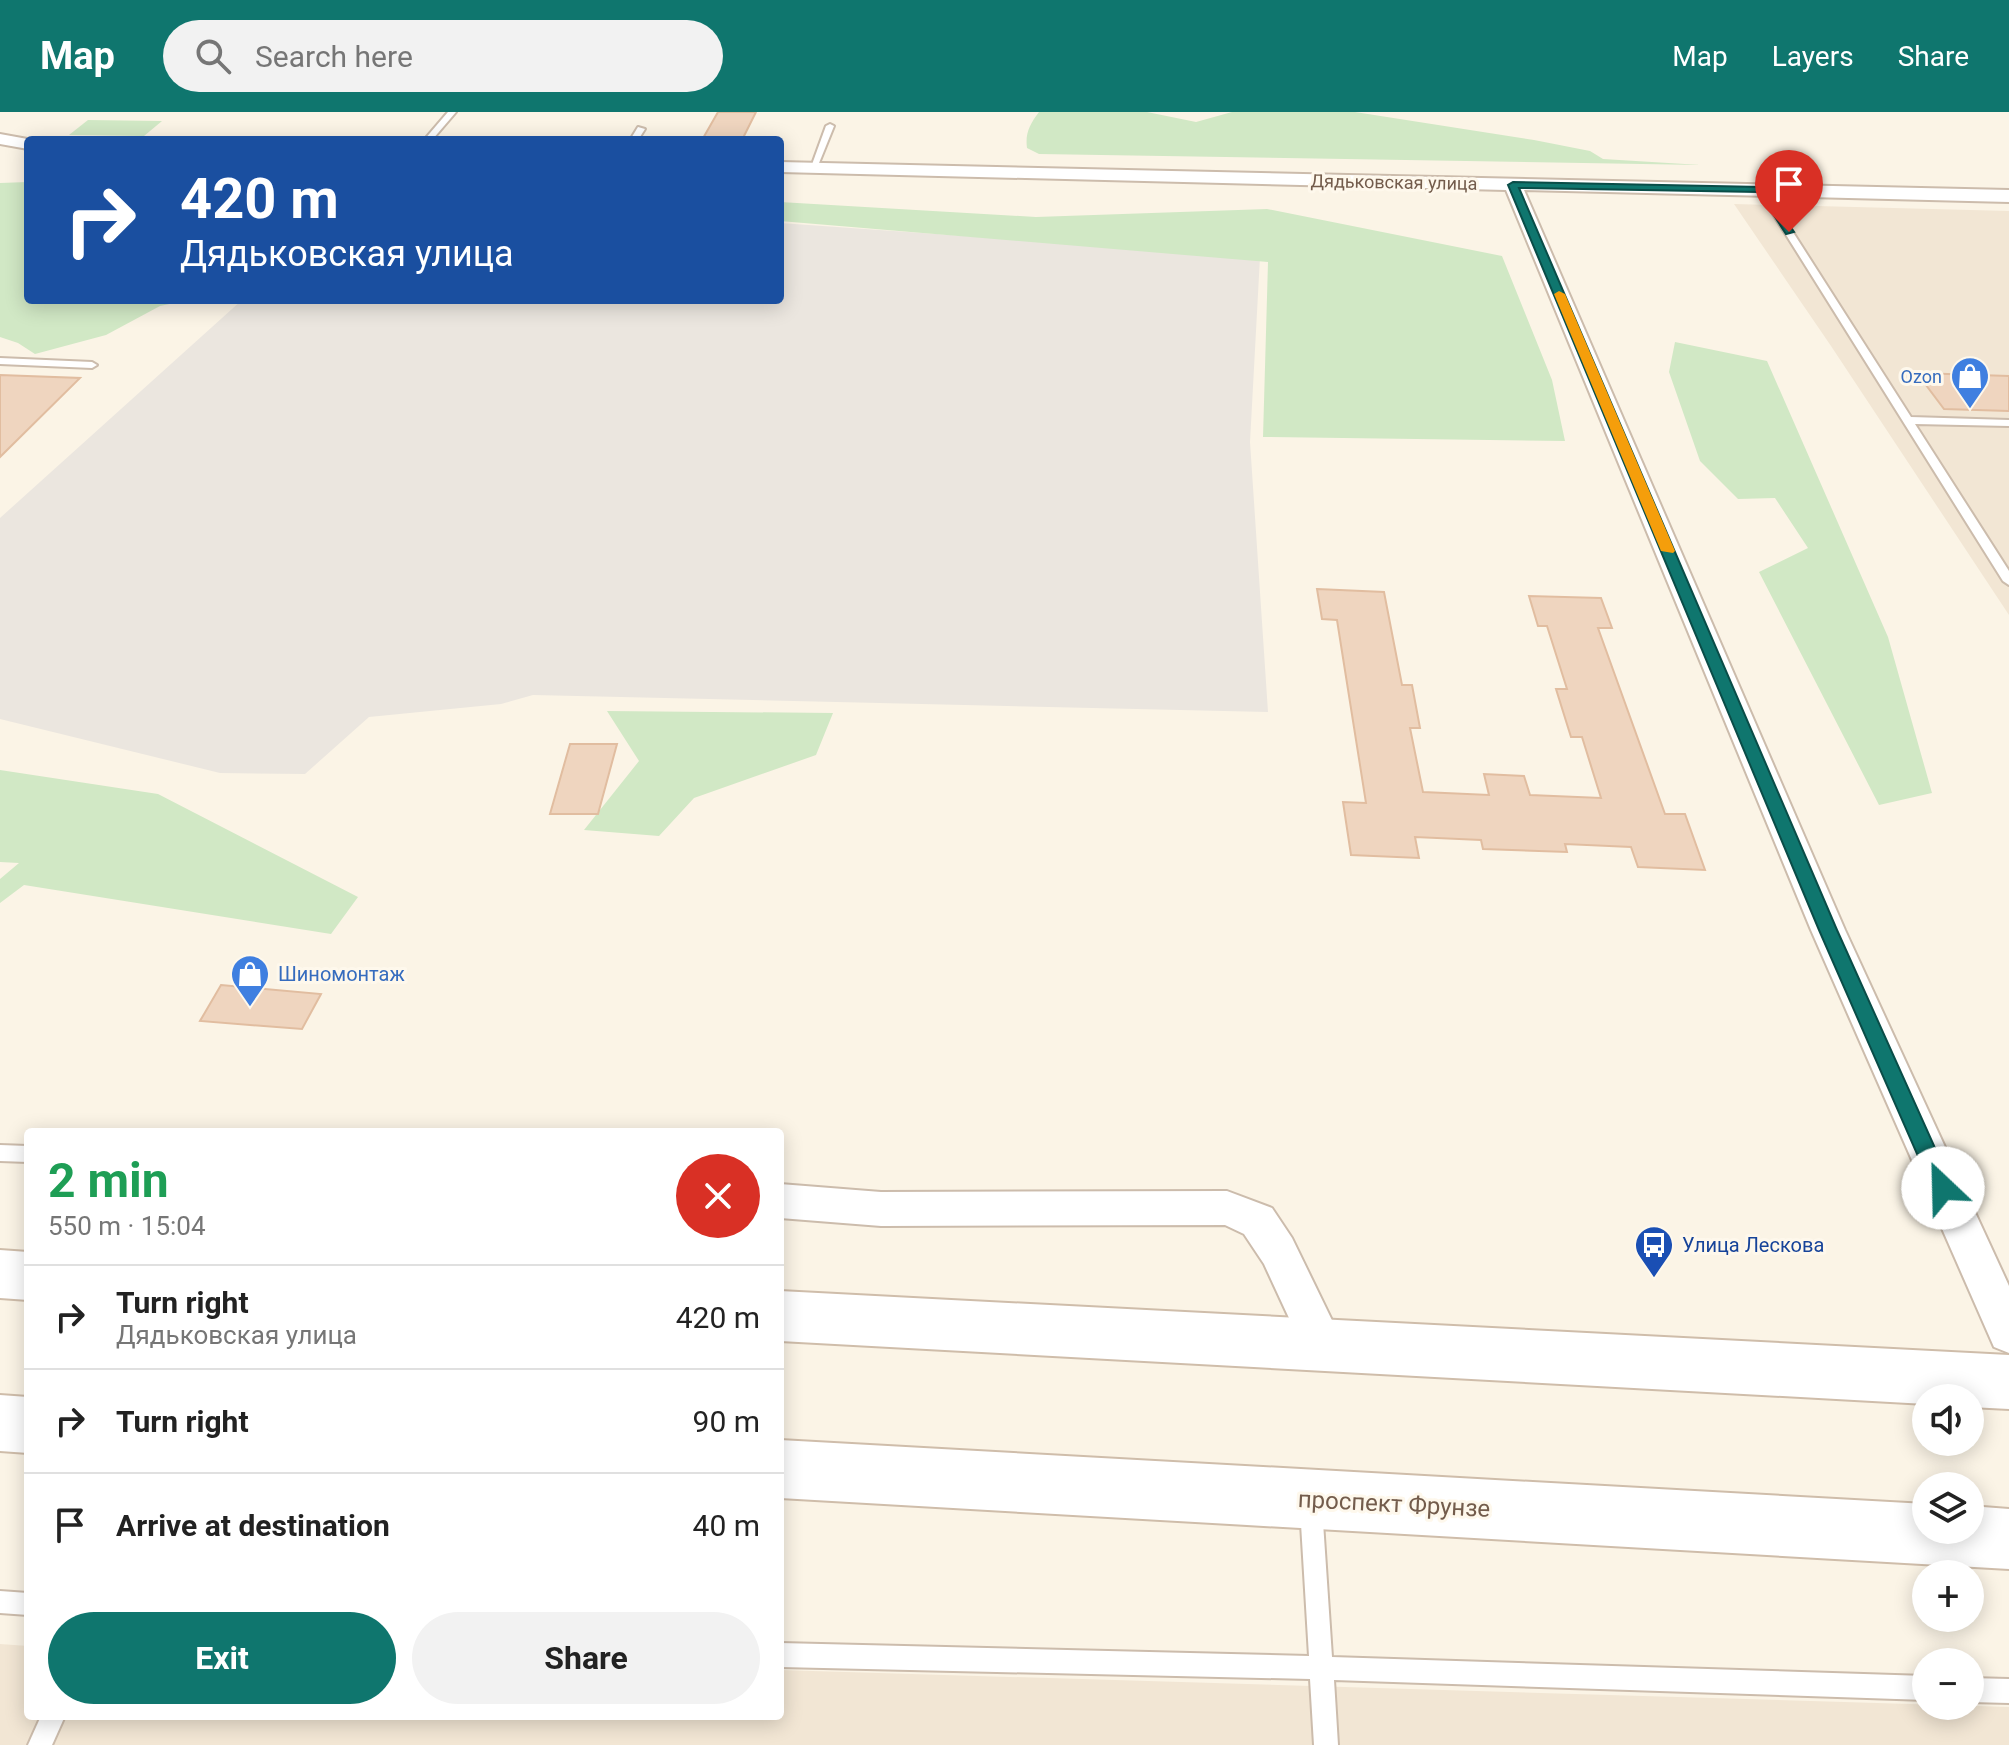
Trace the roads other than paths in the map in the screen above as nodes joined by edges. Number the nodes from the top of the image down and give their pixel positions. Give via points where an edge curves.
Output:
1 (452, 112) edge
2 (830, 126) dead end
3 (641, 129) dead end
4 (431, 136) edge
5 (637, 136) edge
6 (0, 139) edge
7 (24, 143) edge
8 (784, 167) edge
9 (813, 168) junction
10 (1513, 185) junction
11 (1762, 190) junction
12 (2009, 196) edge
13 (0, 361) edge
14 (92, 365) dead end
15 (1907, 420) junction
16 (2009, 423) edge
17 (2009, 581) edge
18 (0, 1153) edge
19 (24, 1154) edge
20 (784, 1201) edge
21 (0, 1274) edge
22 (24, 1276) edge
23 (784, 1316) edge
24 (2009, 1333) edge
25 (1323, 1345) junction
26 (2009, 1382) edge
27 (0, 1423) edge
28 (24, 1425) edge
29 (784, 1469) edge
30 (1310, 1499) junction
31 (2009, 1539) edge
32 (0, 1602) edge
33 (24, 1604) edge
34 (784, 1655) edge
35 (1320, 1668) junction
36 (1912, 1688) edge
37 (1984, 1690) edge
38 (2009, 1691) edge
39 (51, 1720) edge
40 (40, 1745) edge
41 (1326, 1745) edge

1 - 4 lane
2 - 9 lane
3 - 5 lane
6 - 7 street
8 - 9 street, Дядьковская улица
9 - 10 street, Дядьковская улица
10 - 11 street, Дядьковская улица
10 - 24 street via 1828,930
11 - 12 street, Дядьковская улица
11 - 15 lane
13 - 14 lane
15 - 16 lane
15 - 17 lane
18 - 19 lane
20 - 25 street via 881,1209 1227,1208 1258,1221
21 - 22 main road
23 - 25 main road
25 - 26 main road
27 - 28 main road
29 - 30 main road, проспект Фрунзе
30 - 31 main road, проспект Фрунзе
30 - 35 lane
32 - 33 lane
34 - 35 lane
35 - 36 lane
35 - 41 lane
37 - 38 lane
39 - 40 lane

